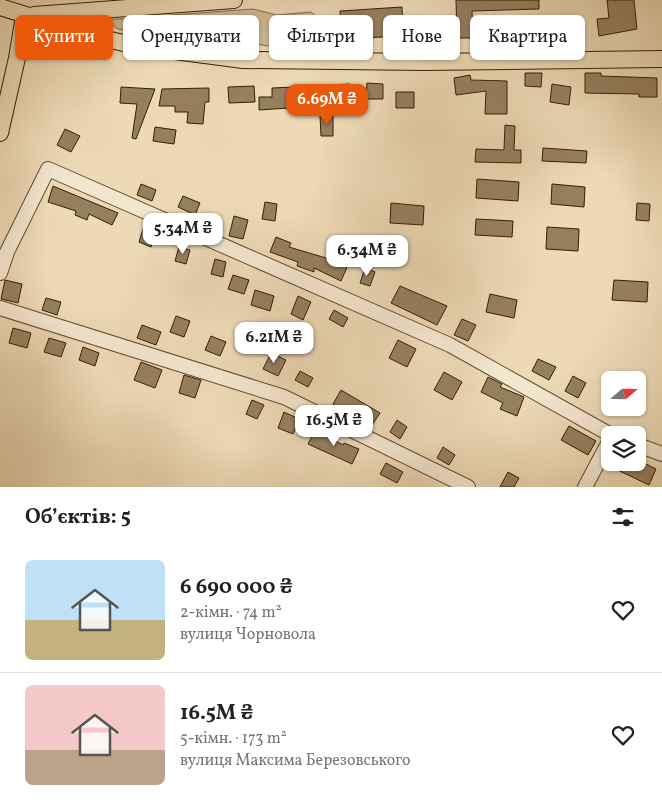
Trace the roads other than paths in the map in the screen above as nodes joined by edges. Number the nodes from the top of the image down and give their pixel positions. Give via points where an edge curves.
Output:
1 (234, 0) edge
2 (0, 7) edge
3 (100, 9) junction
4 (21, 15) edge
5 (35, 15) edge
6 (91, 15) edge
7 (113, 41) edge
8 (662, 59) edge
9 (18, 60) edge
10 (0, 132) edge
11 (0, 273) edge
12 (0, 308) edge
13 (601, 429) edge
14 (646, 448) edge
15 (662, 454) edge
16 (601, 457) edge
17 (468, 487) edge
18 (585, 487) edge

1 - 3 main road
2 - 4 main road
3 - 5 main road
3 - 6 main road
7 - 8 main road via 243,60
9 - 10 main road
11 - 13 street via 48,169 450,345
12 - 17 street via 284,397
14 - 15 street
16 - 18 street

